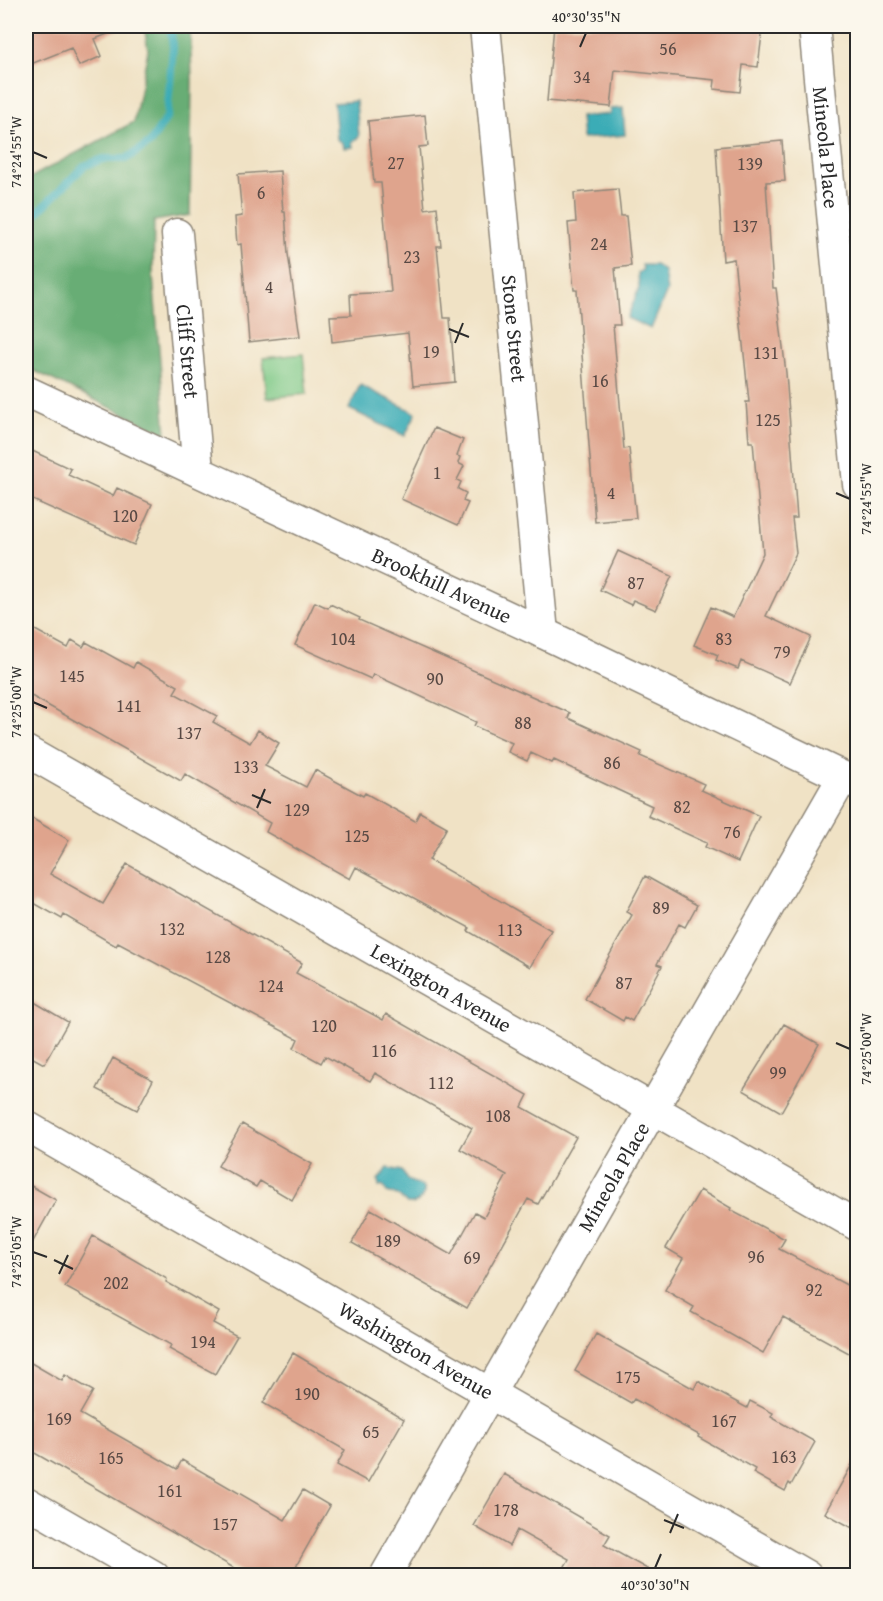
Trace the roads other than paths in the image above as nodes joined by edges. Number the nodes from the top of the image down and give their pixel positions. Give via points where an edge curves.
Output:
1 (485, 26) edge
2 (814, 26) edge
3 (177, 234) dead end
4 (26, 391) edge
5 (198, 471) junction
6 (858, 484) edge
7 (543, 633) junction
8 (26, 751) edge
9 (850, 780) edge
10 (653, 1107) junction
11 (26, 1126) edge
12 (858, 1226) edge
13 (490, 1393) junction
14 (26, 1502) edge
15 (154, 1575) edge
16 (385, 1575) edge
17 (807, 1575) edge

1 - 7 street, Stone Street
2 - 6 street, Mineola Place
3 - 5 street, Cliff Street
4 - 5 street, Brookhill Avenue
5 - 7 street, Brookhill Avenue
7 - 9 street, Brookhill Avenue
8 - 10 street, Lexington Avenue
9 - 10 street, Mineola Place
10 - 12 street, Lexington Avenue
10 - 13 street, Mineola Place
11 - 13 street, Washington Avenue
13 - 16 street, Mineola Place
13 - 17 street, Washington Avenue
14 - 15 street

